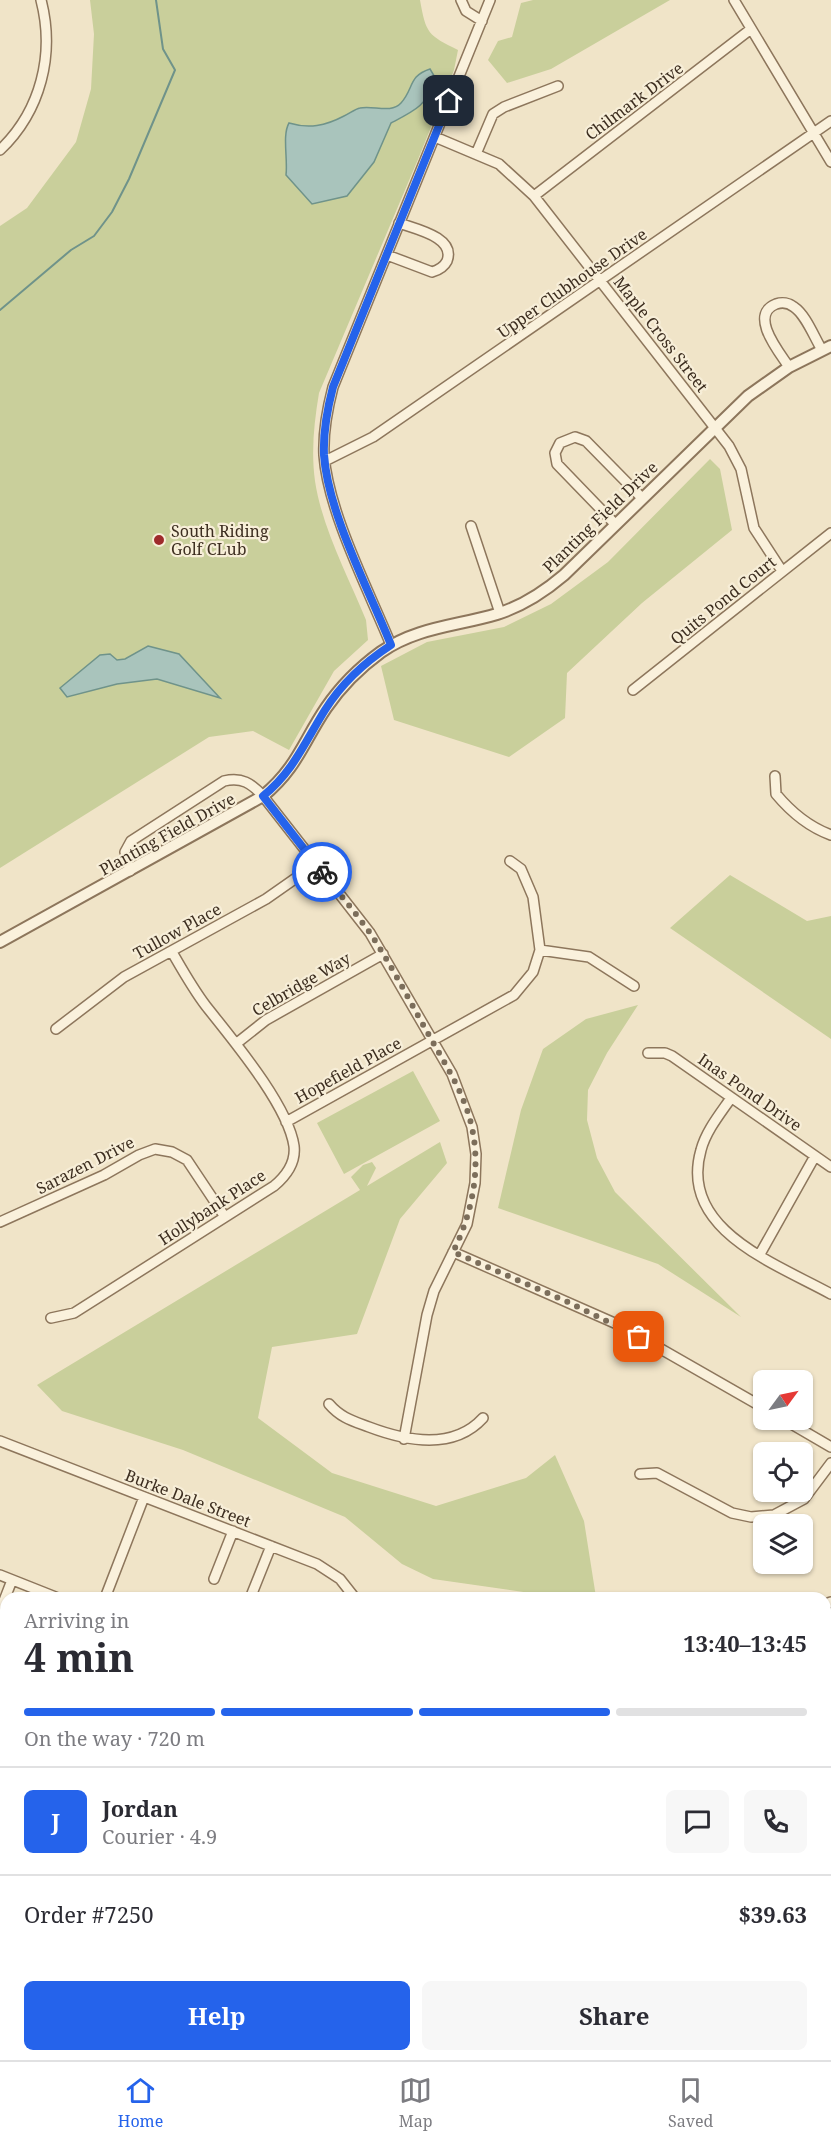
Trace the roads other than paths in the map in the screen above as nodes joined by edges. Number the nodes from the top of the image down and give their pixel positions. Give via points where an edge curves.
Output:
1 (40, 0) edge
2 (461, 0) edge
3 (490, 0) edge
4 (734, 0) edge
5 (482, 21) junction
6 (751, 29) junction
7 (558, 86) dead end
8 (831, 121) edge
9 (814, 133) junction
10 (435, 137) junction
11 (0, 150) edge
12 (476, 154) junction
13 (831, 162) edge
14 (534, 196) junction
15 (399, 224) junction
16 (387, 255) junction
17 (601, 281) junction
18 (826, 348) edge
19 (789, 368) junction
20 (714, 427) junction
21 (325, 461) junction
22 (642, 498) junction
23 (615, 524) junction
24 (471, 526) dead end
25 (831, 533) edge
26 (782, 571) junction
27 (500, 613) junction
28 (391, 645) junction
29 (633, 690) dead end
30 (775, 776) dead end
31 (263, 796) junction
32 (831, 836) edge
33 (510, 861) dead end
34 (316, 864) junction
35 (130, 871) junction
36 (0, 942) edge
37 (540, 950) junction
38 (172, 952) junction
39 (382, 954) junction
40 (634, 986) dead end
41 (56, 1029) dead end
42 (432, 1040) junction
43 (237, 1043) junction
44 (648, 1053) dead end
45 (731, 1098) junction
46 (286, 1122) junction
47 (815, 1156) junction
48 (831, 1167) edge
49 (225, 1217) junction
50 (0, 1222) edge
51 (453, 1252) junction
52 (760, 1254) junction
53 (831, 1294) edge
54 (51, 1318) dead end
55 (753, 1402) edge
56 (329, 1404) dead end
57 (483, 1419) dead end
58 (802, 1430) edge
59 (404, 1439) junction
60 (0, 1441) edge
61 (831, 1447) edge
62 (831, 1463) edge
63 (640, 1474) dead end
64 (144, 1497) junction
65 (233, 1531) junction
66 (271, 1546) junction
67 (0, 1575) edge
68 (214, 1579) dead end
69 (12, 1580) junction
70 (7, 1592) edge
71 (43, 1592) edge
72 (107, 1592) edge
73 (253, 1592) edge
74 (349, 1592) edge

1 - 11 street via 46,19 48,52 43,77 22,125
2 - 5 street via 466,11
3 - 5 street
4 - 6 street
5 - 10 street
6 - 9 street
6 - 14 street, Chilmark Drive
7 - 12 street via 493,114
8 - 9 street, Upper Clubhouse Drive
9 - 13 street
9 - 17 street, Upper Clubhouse Drive
10 - 12 street, Maple Cross Street
10 - 15 street
12 - 14 street, Maple Cross Street via 511,172
14 - 17 street, Maple Cross Street
15 - 16 street
15 - 16 street via 441,240 448,259 442,268 432,272
16 - 21 street via 333,387 325,423
17 - 20 street, Maple Cross Street
17 - 21 street, Upper Clubhouse Drive via 373,437
18 - 19 street, Planting Field Drive
18 - 19 street via 794,306 773,306 766,314 765,325
19 - 20 street, Planting Field Drive via 748,396
20 - 22 street, Planting Field Drive
20 - 26 street, Maple Cross Street via 741,469 754,528
21 - 28 street via 336,509
22 - 23 street, Planting Field Drive
22 - 23 street via 585,441 570,438 560,443 555,453 557,464
23 - 27 street, Planting Field Drive via 551,585
24 - 27 street
25 - 26 street, Quits Pond Court
26 - 29 street, Quits Pond Court
27 - 28 street, Planting Field Drive via 429,629
28 - 31 street, Planting Field Drive via 364,664 336,693 297,761
30 - 32 street via 776,794 784,804 809,825
31 - 34 street
31 - 35 street, Planting Field Drive
31 - 35 street via 240,779 220,783 131,841 125,852
33 - 37 street via 521,869 532,897
34 - 38 street, Tullow Place via 266,899
34 - 39 street
35 - 36 street, Planting Field Drive
37 - 40 street via 589,957
37 - 42 street, Hopefield Place via 533,972 514,995
38 - 41 street, Tullow Place via 124,977
38 - 43 street, Hollybank Place via 198,995
39 - 42 street
39 - 43 street, Celbridge Way via 266,1020
42 - 46 street, Hopefield Place
42 - 51 street via 465,1102 476,1154 467,1224
43 - 46 street, Hollybank Place
44 - 45 street, Inas Pond Drive via 672,1056
45 - 47 street, Inas Pond Drive
45 - 52 street via 701,1150 699,1185 708,1210 728,1236
46 - 49 street, Hollybank Place via 294,1154 286,1173 274,1186
47 - 48 street, Inas Pond Drive
47 - 52 street
49 - 50 street, Sarazen Drive via 187,1160 155,1149
49 - 54 street, Hollybank Place via 74,1312
51 - 55 street via 619,1325
51 - 59 street via 427,1315
52 - 53 street
56 - 59 street via 342,1418
57 - 59 street via 468,1432 448,1438
58 - 61 street
60 - 64 street, Burke Dale Street
62 - 63 street via 804,1499 774,1515 751,1517 732,1514 657,1473
64 - 65 street, Burke Dale Street
64 - 72 street
65 - 66 street, Burke Dale Street
65 - 68 street
66 - 73 street
66 - 74 street, Burke Dale Street via 329,1571
67 - 69 street
69 - 70 street
69 - 71 street

